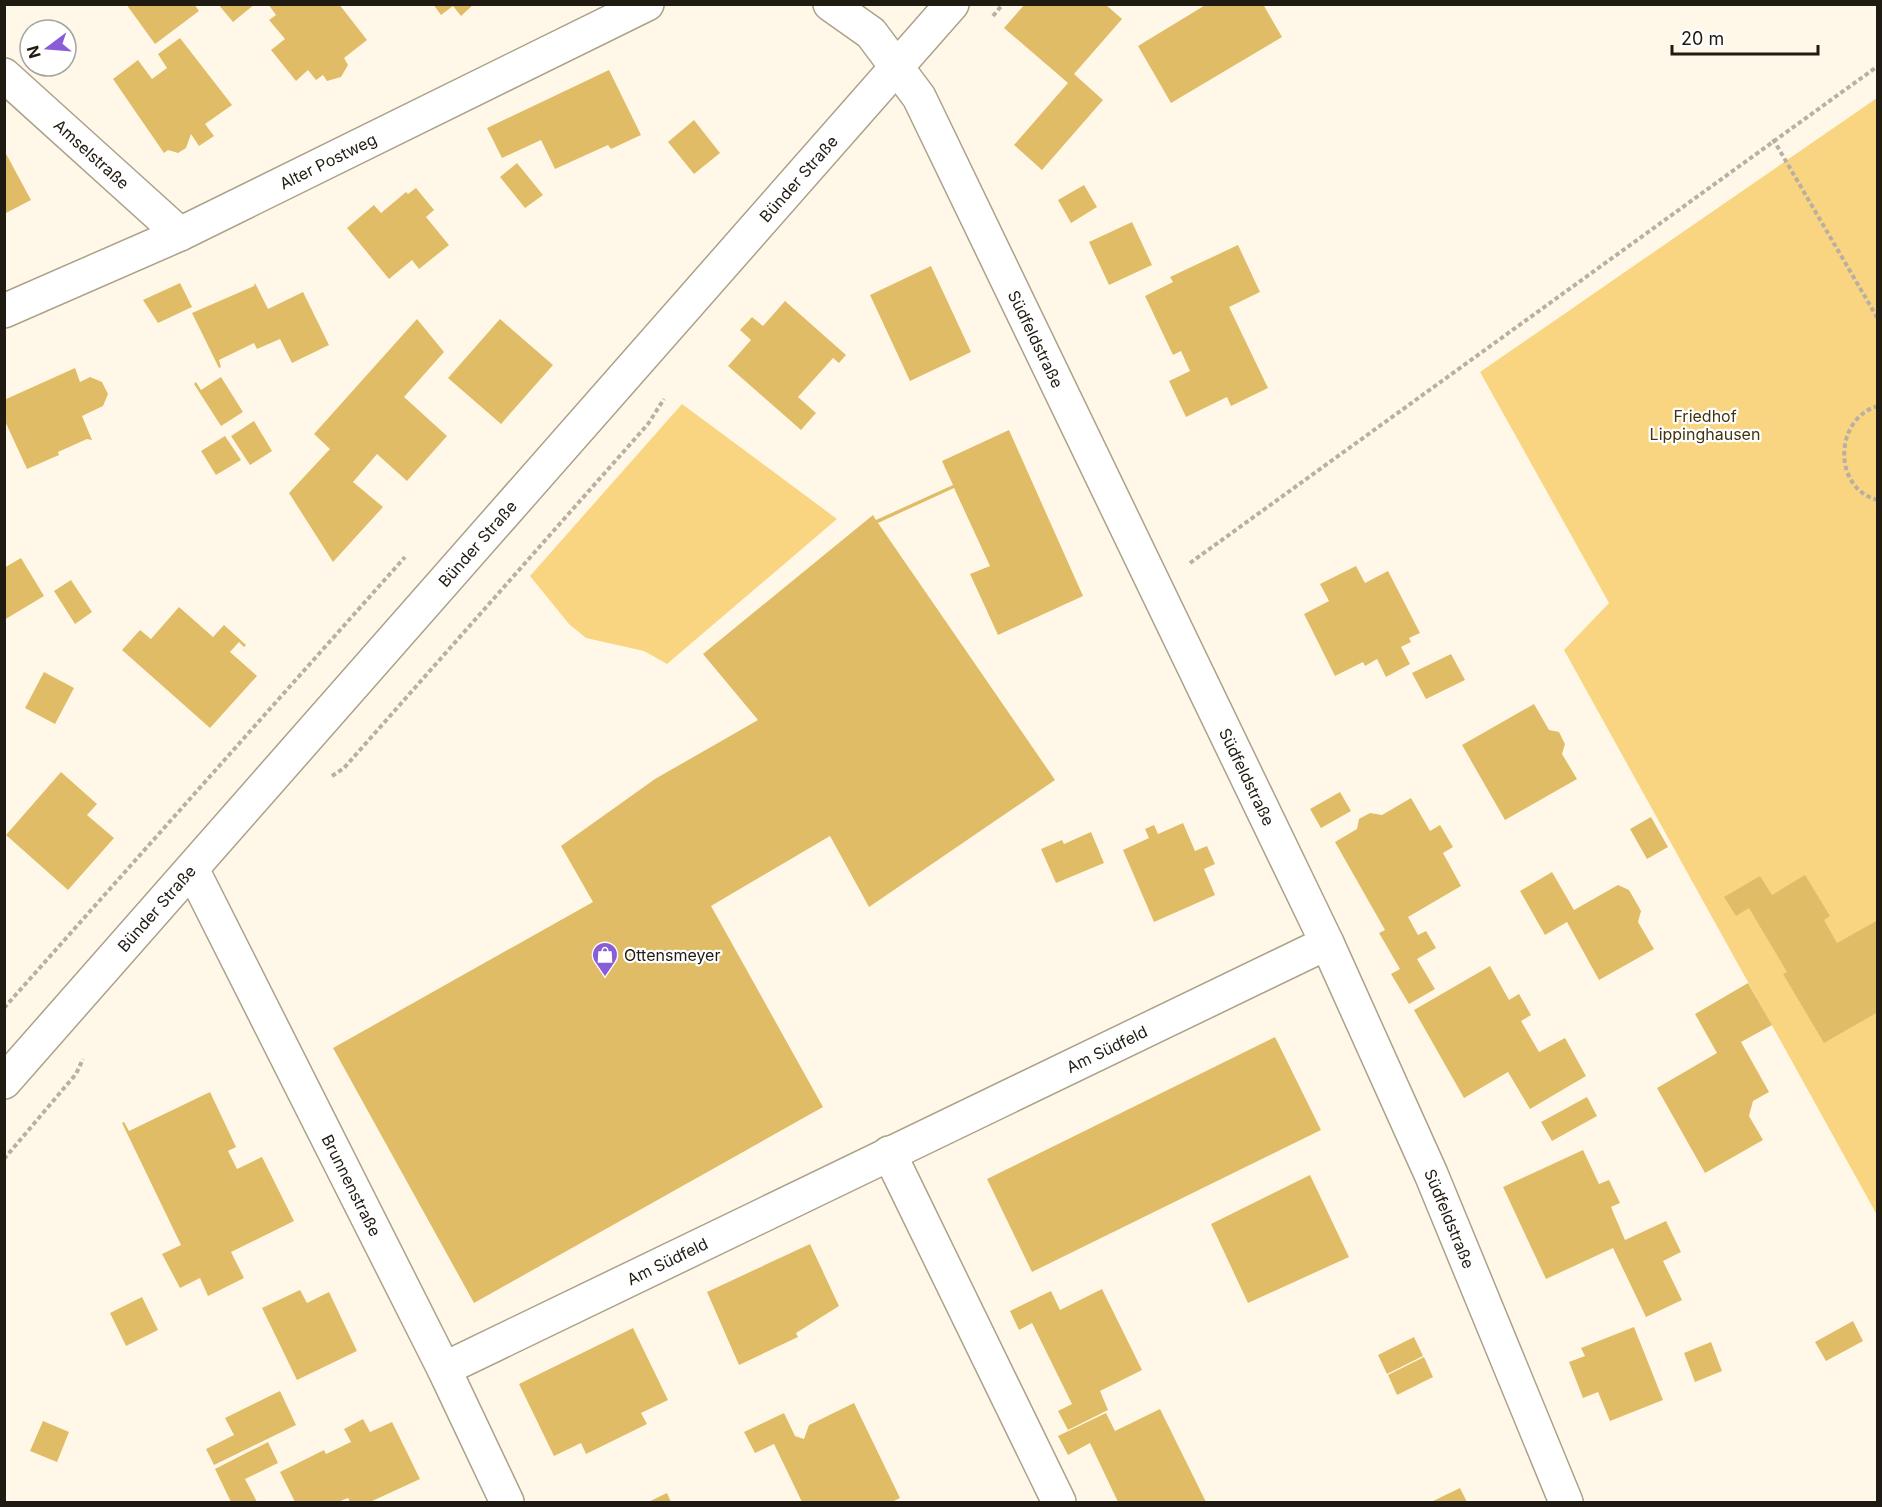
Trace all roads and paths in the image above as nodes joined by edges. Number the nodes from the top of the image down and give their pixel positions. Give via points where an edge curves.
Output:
1 (647, 4) edge
2 (830, 4) edge
3 (952, 4) edge
4 (897, 66) junction
5 (1878, 66) edge
6 (4, 75) edge
7 (1773, 139) junction
8 (180, 234) junction
9 (4, 311) edge
10 (1878, 319) edge
11 (1878, 406) edge
12 (1878, 500) edge
13 (1155, 588) junction
14 (193, 871) junction
15 (1327, 943) junction
16 (4, 1082) edge
17 (889, 1154) junction
18 (444, 1369) junction
19 (507, 1503) edge
20 (1059, 1503) edge
21 (1566, 1503) edge

1 - 8 street, Alter Postweg
2 - 4 street via 871,33
3 - 4 street, Bünder Straße
4 - 13 street, Südfeldstraße via 918,97
4 - 14 street, Bünder Straße
5 - 7 path
6 - 8 street, Amselstraße
7 - 10 path
7 - 13 path
8 - 9 street, Alter Postweg
11 - 12 path via 1859,416 1843,445 1849,477 1860,490
13 - 15 street, Südfeldstraße
14 - 16 street, Bünder Straße
14 - 18 street, Brunnenstraße
15 - 17 street, Am Südfeld
15 - 21 street, Südfeldstraße via 1431,1174
17 - 18 street, Am Südfeld
17 - 20 street
18 - 19 street, Brunnenstraße

